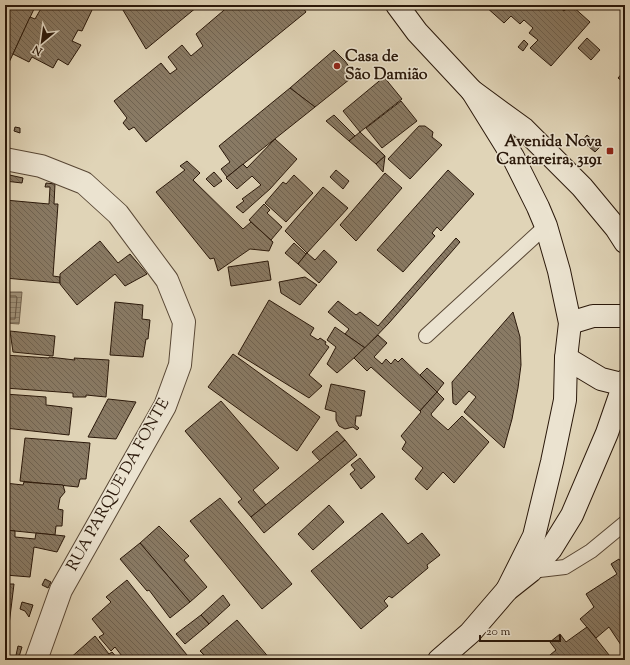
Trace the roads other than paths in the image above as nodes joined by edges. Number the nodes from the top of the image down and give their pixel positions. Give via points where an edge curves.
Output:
1 (397, 5) edge
2 (472, 91) junction
3 (5, 159) edge
4 (546, 226) junction
5 (625, 242) edge
6 (625, 316) edge
7 (570, 322) junction
8 (426, 336) dead end
9 (566, 358) junction
10 (625, 384) edge
11 (625, 523) edge
12 (531, 571) junction
13 (507, 590) junction
14 (36, 660) edge
15 (439, 660) edge

1 - 2 main road via 417,32
2 - 4 main road via 513,157
2 - 5 main road via 524,130 582,187
3 - 14 main road, RUA PARQUE DA FONTE via 41,166 84,183 118,214 167,280 184,322 180,365 165,406 60,590
4 - 7 main road
4 - 8 lane
6 - 7 main road via 593,316
7 - 9 main road
9 - 10 main road via 601,379
9 - 13 main road via 565,400 534,536
10 - 12 main road via 608,433 572,514 551,548
11 - 12 lane via 565,567
12 - 13 main road
13 - 15 main road via 470,633

